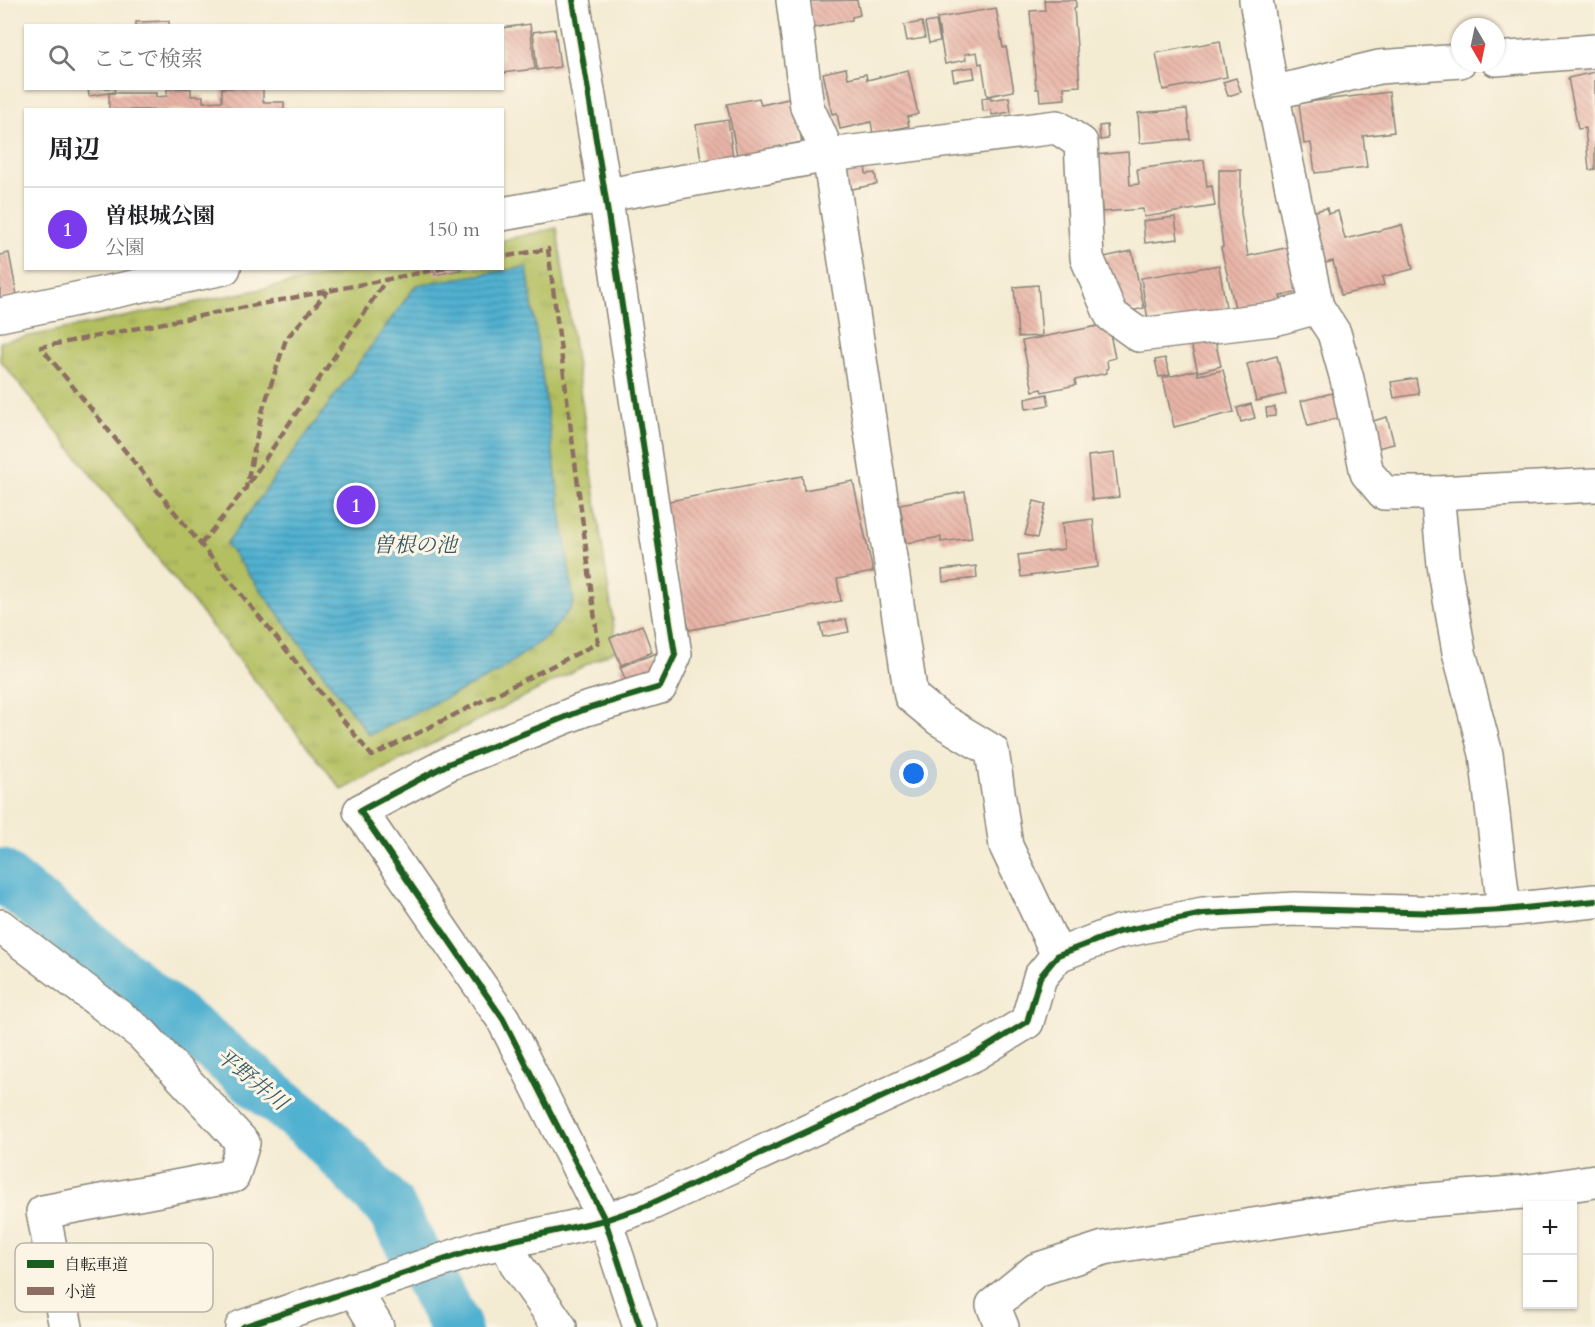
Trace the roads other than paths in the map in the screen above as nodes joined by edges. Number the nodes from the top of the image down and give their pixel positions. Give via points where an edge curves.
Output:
1 (573, 0) edge
2 (793, 0) edge
3 (1256, 0) edge
4 (1595, 51) edge
5 (1505, 57) edge
6 (1451, 62) edge
7 (1272, 93) junction
8 (829, 155) junction
9 (605, 194) junction
10 (504, 214) edge
11 (214, 270) edge
12 (1317, 307) junction
13 (0, 315) edge
14 (1595, 485) edge
15 (1437, 493) junction
16 (1595, 901) edge
17 (1504, 910) junction
18 (0, 926) edge
19 (1058, 955) junction
20 (1595, 1181) edge
21 (605, 1220) junction
22 (50, 1243) edge
23 (494, 1244) junction
24 (363, 1286) junction
25 (63, 1312) edge
26 (66, 1327) edge
27 (242, 1327) edge
28 (377, 1327) edge
29 (560, 1327) edge
30 (640, 1327) edge
31 (1002, 1327) edge

1 - 9 street
2 - 8 street via 807,107
3 - 7 street
4 - 5 street
6 - 7 street via 1379,67
7 - 12 street
8 - 9 street
8 - 12 street via 1057,127 1081,143 1087,258 1111,315 1139,335 1274,319
8 - 19 street via 911,696 939,719 992,751 1006,846
9 - 10 street
9 - 21 street via 675,655 660,687 583,710 448,764 360,811 503,1019
11 - 13 street
12 - 15 street via 1334,333 1367,473 1384,493
14 - 15 street
15 - 17 street via 1459,652 1486,754
16 - 17 street
17 - 19 street via 1444,913 1296,909 1203,914 1118,932
18 - 22 street via 142,1034 243,1143 233,1176 44,1212
19 - 21 street via 1040,977 1027,1022 975,1054 646,1206
20 - 31 street via 1523,1192 1394,1203 1104,1248 1036,1270 993,1305
21 - 23 street
21 - 30 street
23 - 24 street
23 - 29 street via 518,1267
24 - 27 street
24 - 28 street
25 - 26 street

